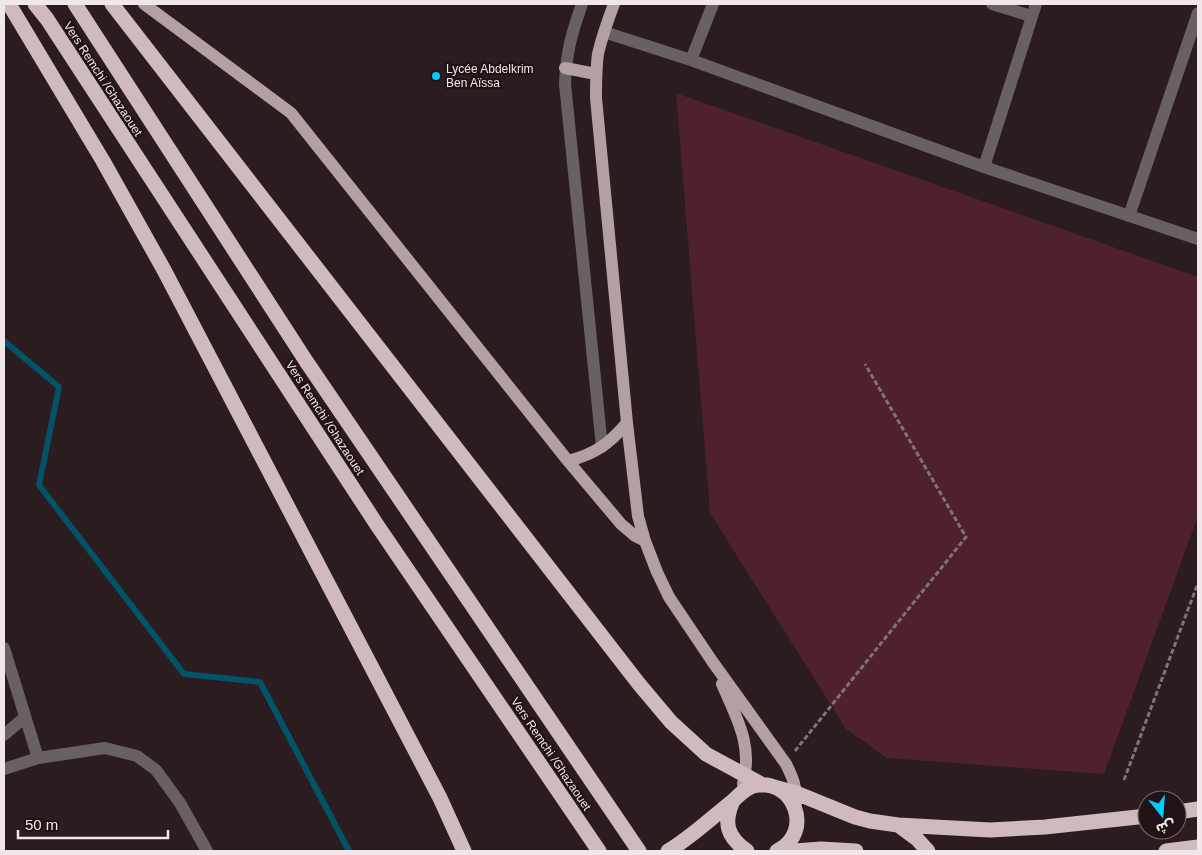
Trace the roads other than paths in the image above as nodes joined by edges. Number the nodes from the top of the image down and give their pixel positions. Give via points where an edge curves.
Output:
1 (9, 4) edge
2 (35, 4) edge
3 (75, 4) edge
4 (112, 4) edge
5 (144, 4) edge
6 (582, 4) edge
7 (614, 4) edge
8 (714, 4) edge
9 (992, 4) edge
10 (1033, 10) edge
11 (1198, 12) edge
12 (604, 32) junction
13 (691, 60) junction
14 (566, 68) junction
15 (596, 74) junction
16 (984, 167) junction
17 (1129, 216) junction
18 (1198, 239) edge
19 (626, 423) junction
20 (602, 447) junction
21 (568, 461) junction
22 (645, 541) junction
23 (4, 648) edge
24 (712, 661) junction
25 (25, 717) junction
26 (4, 735) edge
27 (38, 758) junction
28 (4, 768) edge
29 (746, 776) junction
30 (769, 786) junction
31 (796, 793) junction
32 (738, 796) junction
33 (796, 810) junction
34 (1137, 817) edge
35 (898, 825) junction
36 (1198, 847) edge
37 (597, 848) edge
38 (208, 851) edge
39 (464, 851) edge
40 (639, 851) edge
41 (668, 851) edge
42 (747, 851) edge
43 (777, 851) edge
44 (795, 851) edge
45 (856, 851) edge
46 (928, 851) edge
47 (1166, 851) edge

1 - 39 highway via 104,161 164,270 440,798
2 - 37 highway, Vers Remchi /Ghazaouet via 377,525
3 - 40 highway via 306,361
4 - 29 highway via 639,684 671,722 706,754
5 - 21 main road via 290,113
6 - 14 street via 571,36
7 - 12 main road
8 - 13 street
9 - 10 street
10 - 16 street
11 - 17 street
12 - 13 street
12 - 15 main road
13 - 16 street
14 - 15 main road
14 - 20 street via 566,100
15 - 19 main road
16 - 17 street
17 - 18 street
19 - 20 main road
19 - 22 main road via 638,516
20 - 21 main road
21 - 22 main road via 621,524
22 - 24 main road via 669,597
23 - 25 street
24 - 29 main road via 742,731
24 - 31 main road via 786,764
25 - 26 street
25 - 27 street
27 - 28 street
27 - 38 street via 105,748 137,756 156,770
29 - 30 highway
29 - 32 main road
30 - 31 highway
30 - 32 highway via 752,787
30 - 33 highway via 784,792
31 - 33 main road
31 - 35 highway via 855,817
32 - 41 highway
32 - 42 highway via 728,812 728,824 738,845
33 - 43 highway via 796,832 790,842
34 - 35 highway via 990,830
35 - 46 highway
36 - 47 highway
44 - 45 highway via 821,848

